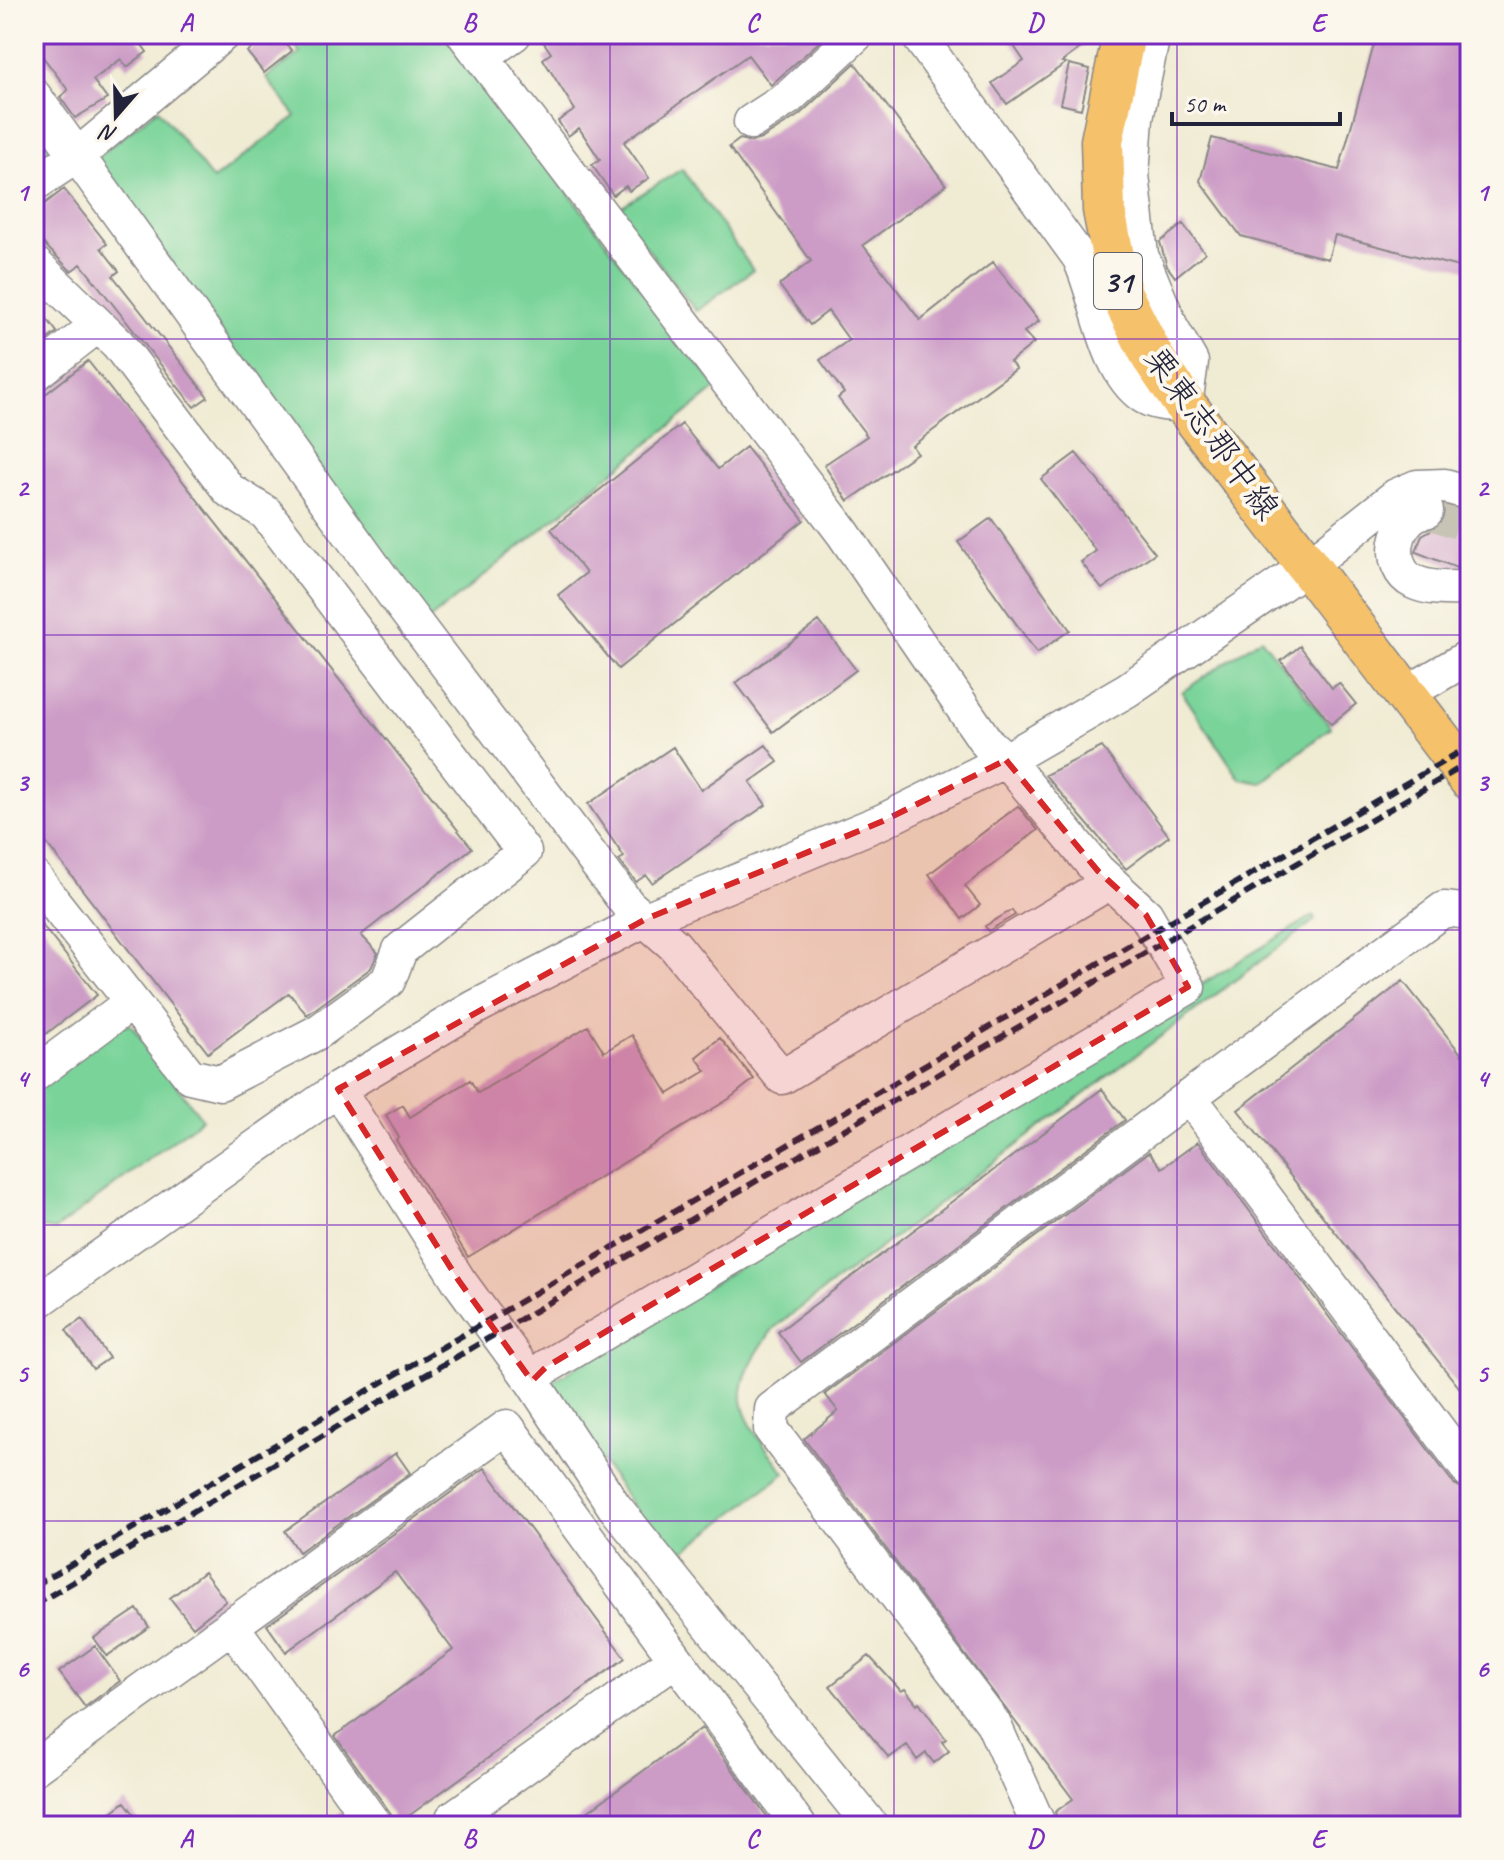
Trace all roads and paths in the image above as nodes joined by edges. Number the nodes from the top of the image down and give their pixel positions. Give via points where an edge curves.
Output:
1 (223, 34) edge
2 (514, 34) edge
3 (857, 34) edge
4 (917, 34) edge
5 (1124, 34) edge
6 (1153, 34) edge
7 (472, 46) edge
8 (34, 96) edge
9 (751, 122) dead end
10 (78, 155) junction
11 (34, 184) edge
12 (34, 263) edge
13 (98, 325) junction
14 (34, 375) edge
15 (1185, 405) junction
16 (1470, 493) edge
17 (1426, 511) dead end
18 (1309, 565) junction
19 (1456, 588) edge
20 (1470, 656) edge
21 (1406, 694) junction
22 (1006, 760) junction
23 (1470, 779) edge
24 (34, 877) edge
25 (1110, 882) junction
26 (1470, 912) edge
27 (646, 919) junction
28 (132, 1002) junction
29 (34, 1075) edge
30 (338, 1089) junction
31 (1189, 1097) junction
32 (34, 1304) edge
33 (532, 1381) junction
34 (1470, 1472) edge
35 (231, 1625) junction
36 (676, 1659) junction
37 (34, 1768) edge
38 (451, 1823) edge
39 (375, 1826) edge
40 (799, 1826) edge
41 (871, 1826) edge
42 (1039, 1826) edge

1 - 10 street
2 - 7 street
3 - 9 street via 788,98
4 - 15 street via 1079,257 1114,359 1142,396
5 - 15 main road, 栗東志那中線 / 31 via 1102,141 1104,210 1120,292 1153,358
6 - 15 street via 1136,118 1132,175 1141,255 1191,362
7 - 22 street via 843,533 987,743
8 - 10 street
10 - 11 street
10 - 27 street via 394,595 628,905
12 - 13 street
13 - 14 street
13 - 28 street via 229,490 266,513 524,852 400,950 388,981 318,1032 220,1083 190,1076
15 - 18 main road, 栗東志那中線 / 31
16 - 18 street via 1417,487 1396,496
17 - 19 street via 1404,521 1399,566 1411,581
18 - 21 main road, 栗東志那中線 / 31
18 - 22 street via 1127,690
20 - 21 street
21 - 23 main road, 栗東志那中線 / 31
22 - 25 street
22 - 27 street via 883,821
24 - 28 street
25 - 27 street via 782,1077 674,945
25 - 33 street via 1146,915 1188,987 558,1360
26 - 31 street via 1444,909
27 - 30 street via 474,1008
28 - 29 street
30 - 32 street
30 - 33 street via 459,1281
31 - 34 street
31 - 42 street via 772,1409 771,1429 993,1723
33 - 41 street via 614,1506
35 - 36 street via 507,1427
35 - 37 street
35 - 39 street
36 - 38 street
36 - 40 street

